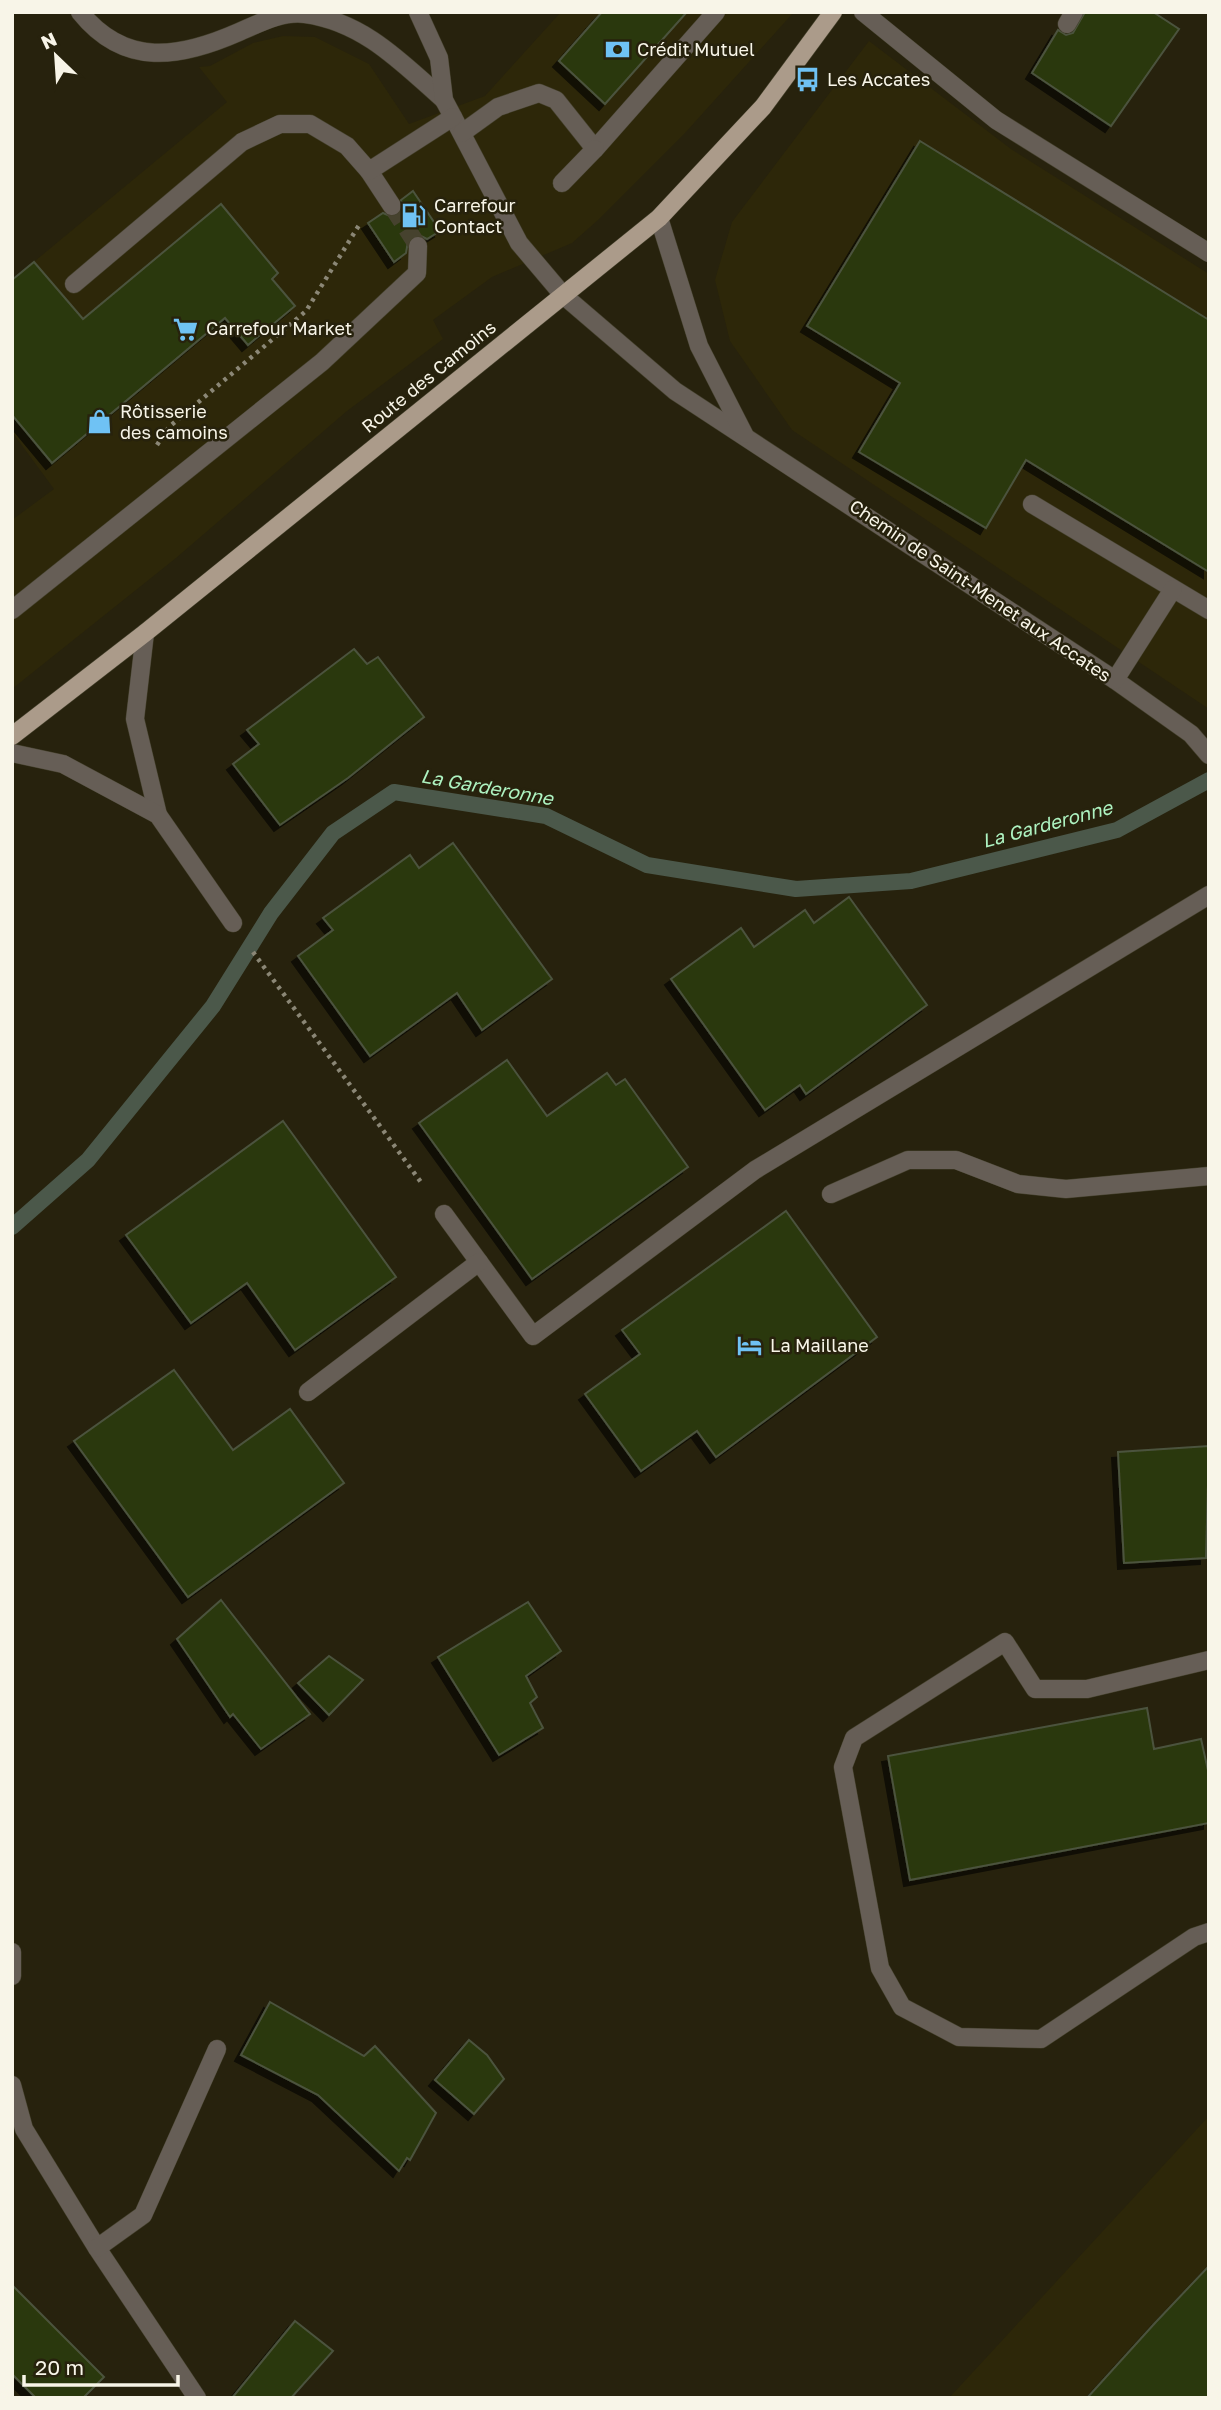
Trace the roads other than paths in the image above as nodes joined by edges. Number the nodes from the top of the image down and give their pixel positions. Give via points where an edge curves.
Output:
1 (80, 12) edge
2 (418, 12) edge
3 (716, 12) edge
4 (833, 12) edge
5 (863, 12) edge
6 (305, 13) edge
7 (444, 100) junction
8 (457, 125) junction
9 (595, 149) junction
10 (369, 172) junction
11 (562, 183) dead end
12 (388, 199) tunnel mouth
13 (659, 218) junction
14 (418, 246) tunnel mouth
15 (1209, 253) edge
16 (74, 284) dead end
17 (564, 295) junction
18 (744, 434) junction
19 (1032, 504) dead end
20 (1173, 589) junction
21 (12, 610) edge
22 (1209, 610) edge
23 (145, 633) junction
24 (1115, 680) junction
25 (12, 736) edge
26 (1207, 752) edge
27 (12, 753) edge
28 (158, 815) junction
29 (1209, 895) edge
30 (233, 923) dead end
31 (1209, 1175) edge
32 (831, 1194) dead end
33 (444, 1214) road end
34 (479, 1262) junction
35 (308, 1392) dead end
36 (1209, 1660) edge
37 (1209, 1932) edge
38 (12, 1952) edge
39 (12, 1976) edge
40 (217, 2049) dead end
41 (12, 2085) edge
42 (97, 2248) junction
43 (197, 2398) edge

1 - 6 street, Chemin de Saint-Menet aux Accates via 96,32 126,49 165,54 203,48 275,16
2 - 7 street, Chemin de Saint-Menet aux Accates via 439,58
3 - 9 street
4 - 13 main road, Route des Camoins via 763,107
5 - 15 street via 996,121
6 - 7 street, Chemin de Saint-Menet aux Accates via 372,37
7 - 8 street, Chemin de Saint-Menet aux Accates
8 - 9 street via 539,93 556,100
8 - 10 street
8 - 17 street, Chemin de Saint-Menet aux Accates via 519,243
9 - 11 street
10 - 12 street
10 - 16 street via 347,146 310,124 280,124 242,142
13 - 17 main road, Route des Camoins
13 - 18 street, Chemin de Saint-Menet aux Accates via 699,346
14 - 21 street via 417,273 322,362
17 - 18 street, Chemin de Saint-Menet aux Accates via 675,391
17 - 23 main road, Route des Camoins
18 - 24 street, Chemin de Saint-Menet aux Accates
19 - 20 street
20 - 22 street
20 - 24 street
23 - 25 main road, Route des Camoins
23 - 28 street via 135,719
24 - 26 street, Chemin de Saint-Menet aux Accates via 1191,734
27 - 28 street via 64,764
28 - 30 street
29 - 34 street via 755,1170 533,1336
31 - 32 street via 1066,1189 1018,1184 956,1160 908,1160
33 - 34 street
34 - 35 street
36 - 37 street via 1087,1689 1035,1689 1004,1642 854,1738 843,1767 880,1968 902,2007 959,2037 1041,2039 1194,1937
38 - 39 street
40 - 42 street via 143,2216
41 - 42 street via 24,2129
42 - 43 street

